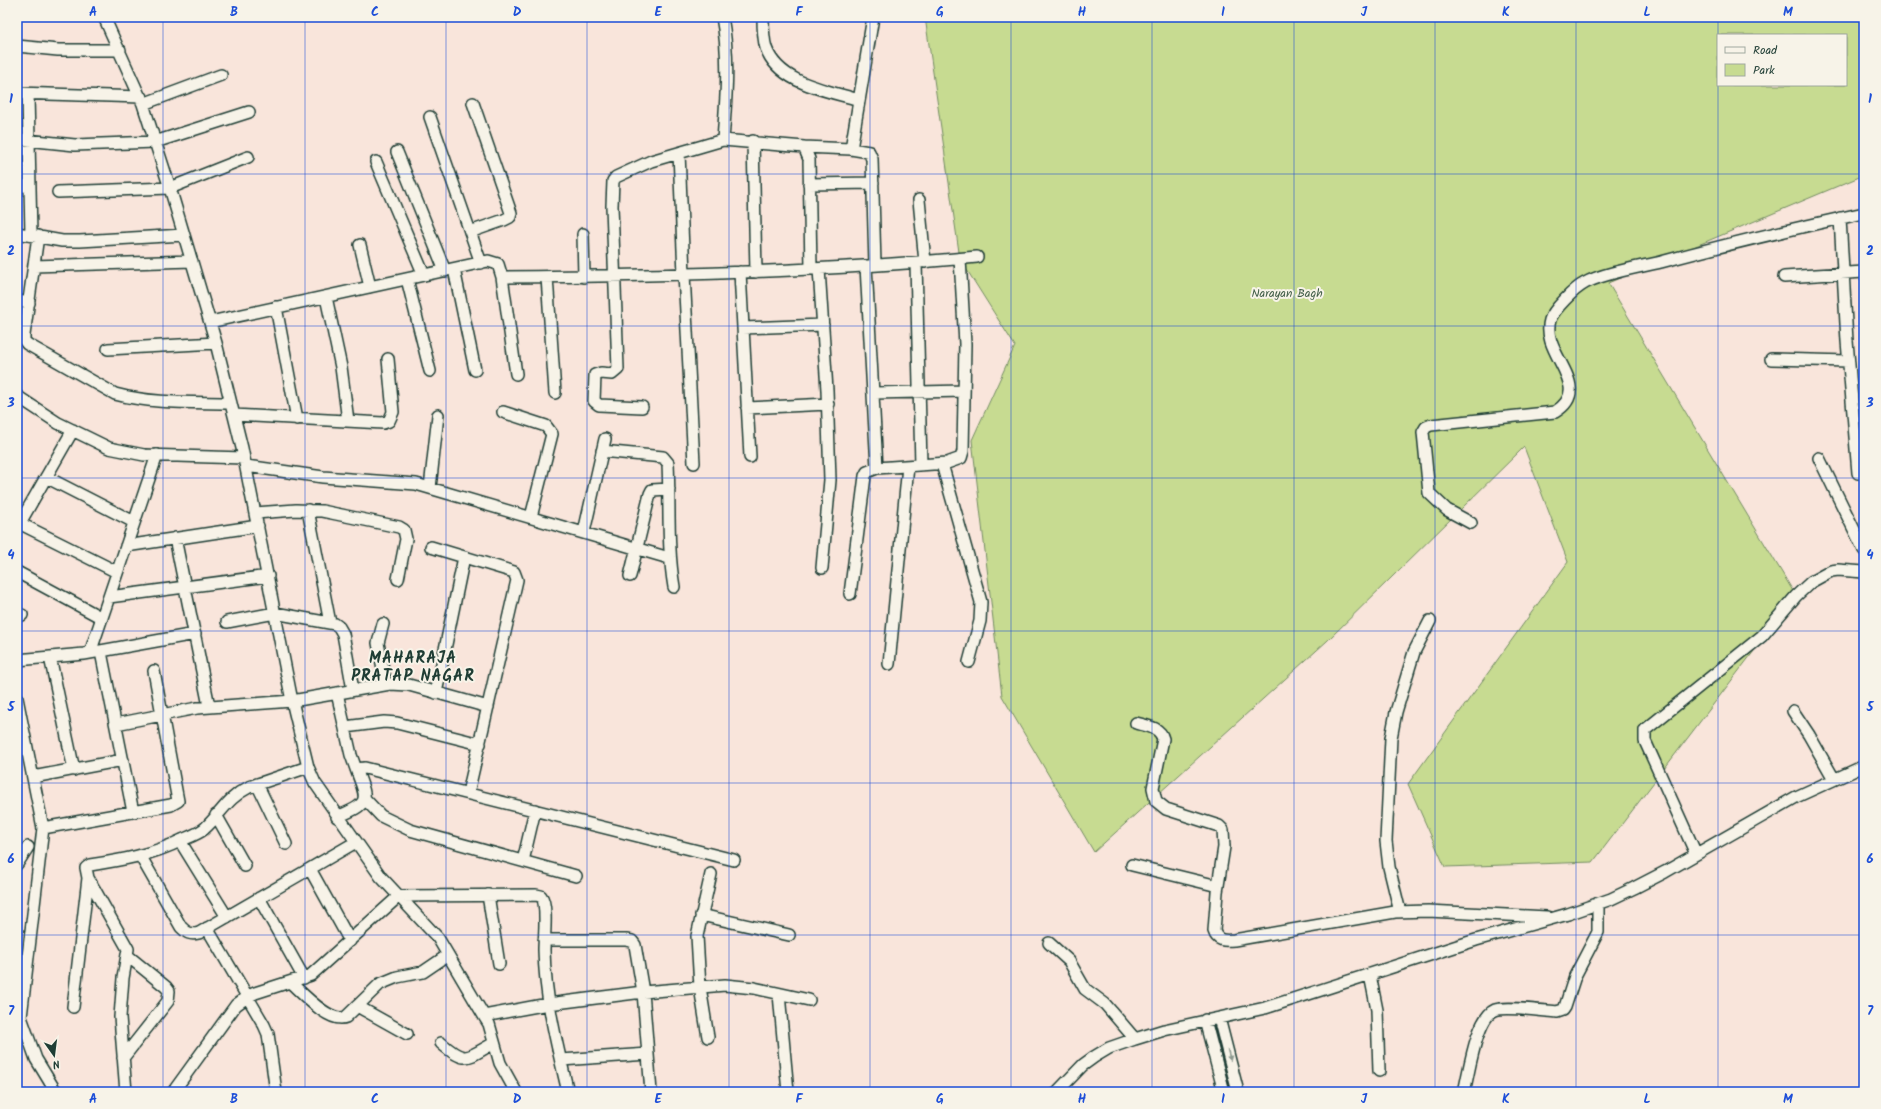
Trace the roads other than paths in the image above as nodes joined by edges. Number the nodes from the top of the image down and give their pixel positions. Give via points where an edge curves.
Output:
1 (104, 17) edge
2 (722, 17) edge
3 (763, 17) edge
4 (874, 17) edge
5 (17, 46) edge
6 (120, 50) junction
7 (221, 76) dead end
8 (23, 94) edge
9 (142, 100) junction
10 (859, 100) junction
11 (473, 103) dead end
12 (249, 112) dead end
13 (430, 118) dead end
14 (17, 139) edge
15 (29, 140) junction
16 (723, 140) junction
17 (156, 142) junction
18 (752, 142) junction
19 (804, 147) junction
20 (851, 148) junction
21 (397, 152) dead end
22 (679, 153) junction
23 (248, 157) dead end
24 (376, 162) dead end
25 (873, 183) junction
26 (809, 184) junction
27 (17, 185) edge
28 (30, 187) junction
29 (170, 188) junction
30 (58, 192) dead end
31 (919, 200) dead end
32 (1864, 213) edge
33 (1840, 218) junction
34 (470, 232) junction
35 (17, 233) edge
36 (583, 234) dead end
37 (184, 235) junction
38 (34, 236) junction
39 (360, 245) dead end
40 (977, 257) dead end
41 (960, 259) junction
42 (192, 261) junction
43 (920, 262) junction
44 (481, 263) junction
45 (871, 265) junction
46 (34, 266) junction
47 (815, 269) junction
48 (450, 270) junction
49 (740, 272) junction
50 (756, 272) junction
51 (1864, 272) edge
52 (1843, 273) junction
53 (684, 274) junction
54 (424, 275) junction
55 (614, 276) junction
56 (502, 277) junction
57 (547, 277) junction
58 (584, 277) junction
59 (1784, 277) dead end
60 (407, 279) junction
61 (370, 287) junction
62 (326, 297) junction
63 (17, 301) edge
64 (29, 302) junction
65 (276, 307) junction
66 (210, 322) junction
67 (823, 325) junction
68 (743, 328) junction
69 (216, 343) junction
70 (108, 349) dead end
71 (388, 359) dead end
72 (1771, 359) dead end
73 (1848, 362) junction
74 (475, 370) dead end
75 (430, 371) dead end
76 (516, 374) dead end
77 (919, 391) junction
78 (964, 391) junction
79 (555, 393) dead end
80 (874, 393) junction
81 (17, 396) edge
82 (231, 403) junction
83 (828, 404) junction
84 (642, 407) dead end
85 (747, 408) junction
86 (503, 412) dead end
87 (438, 414) dead end
88 (234, 415) junction
89 (297, 419) junction
90 (348, 421) junction
91 (73, 430) junction
92 (605, 439) dead end
93 (602, 451) junction
94 (157, 455) junction
95 (750, 456) dead end
96 (1819, 458) dead end
97 (245, 462) junction
98 (694, 463) dead end
99 (942, 464) junction
100 (921, 465) junction
101 (908, 466) junction
102 (877, 468) junction
103 (1858, 473) dead end
104 (46, 477) junction
105 (430, 488) junction
106 (669, 489) junction
107 (308, 510) junction
108 (255, 513) junction
109 (531, 517) junction
110 (134, 522) junction
111 (1470, 523) dead end
112 (18, 524) edge
113 (258, 526) junction
114 (584, 532) junction
115 (175, 538) junction
116 (126, 546) junction
117 (431, 547) dead end
118 (637, 548) junction
119 (1864, 550) edge
120 (464, 557) junction
121 (669, 558) junction
122 (822, 568) dead end
123 (17, 572) edge
124 (117, 572) junction
125 (1864, 572) edge
126 (268, 576) junction
127 (630, 576) dead end
128 (398, 579) dead end
129 (185, 587) junction
130 (674, 587) dead end
131 (850, 594) dead end
132 (109, 597) junction
133 (275, 612) junction
134 (102, 618) junction
135 (1430, 621) dead end
136 (227, 622) dead end
137 (330, 623) junction
138 (383, 624) dead end
139 (195, 634) junction
140 (101, 652) junction
141 (90, 653) junction
142 (50, 657) junction
143 (17, 660) edge
144 (969, 662) dead end
145 (889, 664) dead end
146 (154, 671) dead end
147 (386, 684) junction
148 (353, 690) junction
149 (337, 693) junction
150 (436, 693) junction
151 (17, 698) edge
152 (292, 701) junction
153 (209, 706) junction
154 (488, 708) junction
155 (1793, 711) dead end
156 (163, 714) junction
157 (1136, 723) dead end
158 (116, 724) junction
159 (345, 727) junction
160 (480, 744) junction
161 (123, 760) junction
162 (1864, 766) edge
163 (308, 767) junction
164 (356, 769) junction
165 (74, 770) junction
166 (33, 777) junction
167 (1834, 779) junction
168 (257, 784) junction
169 (468, 793) junction
170 (365, 799) junction
171 (535, 810) junction
172 (133, 812) junction
173 (216, 815) junction
174 (337, 817) junction
175 (43, 828) junction
176 (180, 841) junction
177 (356, 842) junction
178 (286, 844) dead end
179 (28, 848) dead end
180 (1696, 854) junction
181 (141, 857) junction
182 (734, 860) dead end
183 (523, 861) junction
184 (17, 864) edge
185 (1132, 865) dead end
186 (245, 866) dead end
187 (310, 869) junction
188 (711, 874) dead end
189 (576, 876) dead end
190 (88, 878) junction
191 (1218, 886) junction
192 (488, 895) junction
193 (399, 896) junction
194 (259, 898) junction
195 (1598, 903) junction
196 (1400, 912) junction
197 (701, 915) junction
198 (227, 917) junction
199 (1557, 917) junction
200 (207, 928) junction
201 (789, 935) dead end
202 (544, 940) junction
203 (350, 941) junction
204 (1049, 943) dead end
205 (448, 955) junction
206 (128, 956) junction
207 (499, 964) dead end
208 (1370, 975) junction
209 (304, 978) junction
210 (290, 982) junction
211 (700, 987) junction
212 (643, 992) junction
213 (779, 994) junction
214 (247, 996) junction
215 (809, 1000) dead end
216 (548, 1004) junction
217 (357, 1006) junction
218 (73, 1007) dead end
219 (19, 1015) edge
220 (484, 1016) junction
221 (1219, 1018) junction
222 (1205, 1020) junction
223 (407, 1034) dead end
224 (708, 1037) dead end
225 (1135, 1039) junction
226 (441, 1043) dead end
227 (494, 1043) junction
228 (648, 1054) junction
229 (123, 1058) junction
230 (561, 1060) junction
231 (1379, 1071) dead end
232 (56, 1092) edge
233 (126, 1092) edge
234 (173, 1092) edge
235 (276, 1092) edge
236 (516, 1092) edge
237 (568, 1092) edge
238 (651, 1092) edge
239 (788, 1092) edge
240 (1057, 1092) edge
241 (1224, 1092) edge
242 (1238, 1092) edge
243 (1464, 1092) edge

1 - 6 street
2 - 16 street via 727,69
3 - 10 street via 766,48 783,71 799,82
4 - 10 street
5 - 6 street via 58,50
6 - 9 street
7 - 9 street
8 - 9 street
8 - 15 street
9 - 17 street
10 - 20 street
11 - 34 street via 511,213 510,217 504,220
12 - 17 street
13 - 34 street
14 - 15 street
15 - 17 street via 75,145
15 - 28 street
16 - 18 street
16 - 22 street
17 - 29 street
18 - 19 street
18 - 50 street
19 - 20 street
19 - 26 street via 808,154
20 - 25 street via 869,152 872,159
21 - 48 street
22 - 53 street
22 - 55 street via 651,161 616,177 612,199
23 - 29 street
24 - 54 street
25 - 26 street
25 - 45 street
26 - 47 street
27 - 28 street
28 - 38 street
29 - 30 street
29 - 37 street
31 - 43 street
32 - 33 street
33 - 52 street
33 - 111 street via 1689,254 1597,279 1579,287 1554,313 1550,321 1551,341 1572,392 1563,407 1555,412 1431,425 1423,432 1429,493 1447,510
34 - 44 street
35 - 38 street
36 - 58 street
37 - 38 street via 80,242
37 - 42 street
38 - 46 street
39 - 61 street
40 - 41 street
41 - 43 street
41 - 78 street via 965,344
42 - 46 street
42 - 66 street
43 - 45 street
43 - 77 street
44 - 48 street
44 - 56 street via 493,261 498,264
45 - 47 street
45 - 80 street
46 - 64 street
47 - 50 street
47 - 67 street
48 - 54 street
48 - 74 street
49 - 50 street
49 - 53 street
49 - 68 street
51 - 52 street
52 - 59 street
52 - 73 street
53 - 55 street
53 - 98 street
54 - 60 street
55 - 58 street
55 - 84 street via 618,369 612,374 595,375 594,401 599,405
56 - 57 street
56 - 76 street
57 - 58 street
57 - 79 street
60 - 61 street
60 - 75 street
61 - 62 street
62 - 65 street
62 - 90 street via 341,367
63 - 64 street
64 - 82 street via 24,335 27,344 115,394 150,400
65 - 66 street
65 - 89 street
66 - 69 street
67 - 68 street
67 - 83 street
68 - 85 street
69 - 70 street
69 - 82 street
71 - 90 street via 392,416 389,421
72 - 73 street
73 - 103 street
77 - 78 street
77 - 80 street
77 - 100 street
78 - 99 street via 961,458
80 - 102 street
81 - 91 street
82 - 88 street
83 - 85 street
83 - 122 street via 830,480
85 - 95 street
86 - 109 street via 546,426 552,434
87 - 105 street
88 - 89 street
88 - 97 street
89 - 90 street
91 - 94 street via 109,448
91 - 104 street
92 - 93 street
93 - 106 street via 663,457 668,463
93 - 114 street
94 - 97 street
94 - 110 street
96 - 119 street
97 - 105 street via 323,477 416,484
97 - 108 street
99 - 100 street
99 - 144 street via 981,602 980,621
100 - 101 street
101 - 102 street
101 - 145 street
102 - 131 street via 865,476
104 - 110 street
104 - 112 street
105 - 109 street
106 - 118 street via 652,490
106 - 121 street
107 - 108 street
107 - 128 street via 400,527 404,530 406,539
107 - 137 street
108 - 113 street
109 - 114 street
110 - 116 street
112 - 124 street
113 - 115 street
113 - 126 street
114 - 118 street
115 - 116 street
115 - 129 street
116 - 124 street
117 - 120 street
118 - 121 street
118 - 127 street
120 - 150 street
120 - 154 street via 514,572 517,580
121 - 130 street
123 - 134 street
124 - 132 street
125 - 180 street via 1838,570 1826,573 1811,582 1762,636 1645,730 1644,741
126 - 129 street
126 - 133 street
129 - 132 street
129 - 139 street
132 - 134 street
133 - 136 street
133 - 137 street
133 - 152 street
134 - 141 street
135 - 196 street via 1414,652 1391,738 1386,840
137 - 148 street via 339,627 343,634
138 - 147 street via 378,643
139 - 140 street
139 - 153 street
140 - 141 street
140 - 158 street
141 - 142 street
142 - 143 street
142 - 165 street
146 - 156 street
147 - 148 street
147 - 150 street via 409,685
148 - 149 street
149 - 152 street
149 - 159 street
150 - 154 street
151 - 166 street
152 - 153 street
152 - 163 street
153 - 156 street
154 - 160 street
155 - 167 street
156 - 158 street
156 - 172 street via 178,801 171,806
157 - 191 street via 1158,729 1162,734 1153,788 1156,802 1166,809 1219,826 1223,830 1224,847
158 - 161 street
159 - 160 street via 379,722 397,723
159 - 164 street
160 - 169 street
161 - 165 street
161 - 172 street
162 - 167 street
163 - 168 street
163 - 174 street
164 - 169 street via 375,770
164 - 170 street via 366,793
165 - 166 street
166 - 175 street
167 - 180 street via 1779,806
168 - 173 street via 235,795
168 - 178 street
169 - 171 street
170 - 174 street via 357,809
170 - 183 street via 381,816 410,830
171 - 182 street
171 - 183 street
172 - 175 street
173 - 176 street via 204,829
173 - 186 street
174 - 177 street
175 - 219 street
176 - 181 street
176 - 198 street
177 - 187 street
177 - 193 street via 381,877
179 - 184 street
180 - 195 street via 1634,888
181 - 190 street via 90,865 86,868
181 - 200 street via 181,927 192,934
183 - 189 street
185 - 191 street
187 - 194 street
187 - 203 street
188 - 197 street
190 - 206 street via 127,944
190 - 218 street
191 - 196 street via 1214,931 1224,941 1362,916
192 - 193 street
192 - 202 street via 541,896 545,903
192 - 207 street
193 - 203 street
193 - 205 street via 438,938
194 - 198 street
194 - 209 street
195 - 199 street
195 - 243 street via 1598,932 1575,976 1565,1007 1557,1012 1505,1009 1494,1011 1485,1020 1479,1032
196 - 199 street
197 - 201 street
197 - 211 street via 697,936
198 - 200 street
199 - 208 street via 1476,940
200 - 214 street
202 - 212 street via 632,941 637,950
202 - 216 street
203 - 209 street via 319,970
204 - 225 street via 1069,961 1085,989 1105,1004
205 - 217 street via 423,972 397,977 380,984
205 - 220 street
206 - 229 street via 123,978 120,1017
206 - 229 street via 166,987 169,997
208 - 221 street via 1265,1008
208 - 231 street via 1377,1010
209 - 210 street
210 - 214 street
210 - 217 street via 335,1018 346,1017
211 - 212 street
211 - 213 street via 741,986
211 - 224 street
212 - 216 street
212 - 228 street
213 - 215 street
213 - 239 street
214 - 234 street via 236,1005
214 - 235 street via 268,1034
216 - 220 street
216 - 230 street
217 - 223 street
219 - 232 street via 36,1059
220 - 227 street
221 - 222 street
221 -> 242 street
222 - 225 street
222 - 241 street
225 - 240 street via 1094,1057
226 - 227 street via 454,1055 464,1058
227 - 236 street via 500,1064
228 - 230 street
228 - 238 street
229 - 233 street
230 - 237 street

